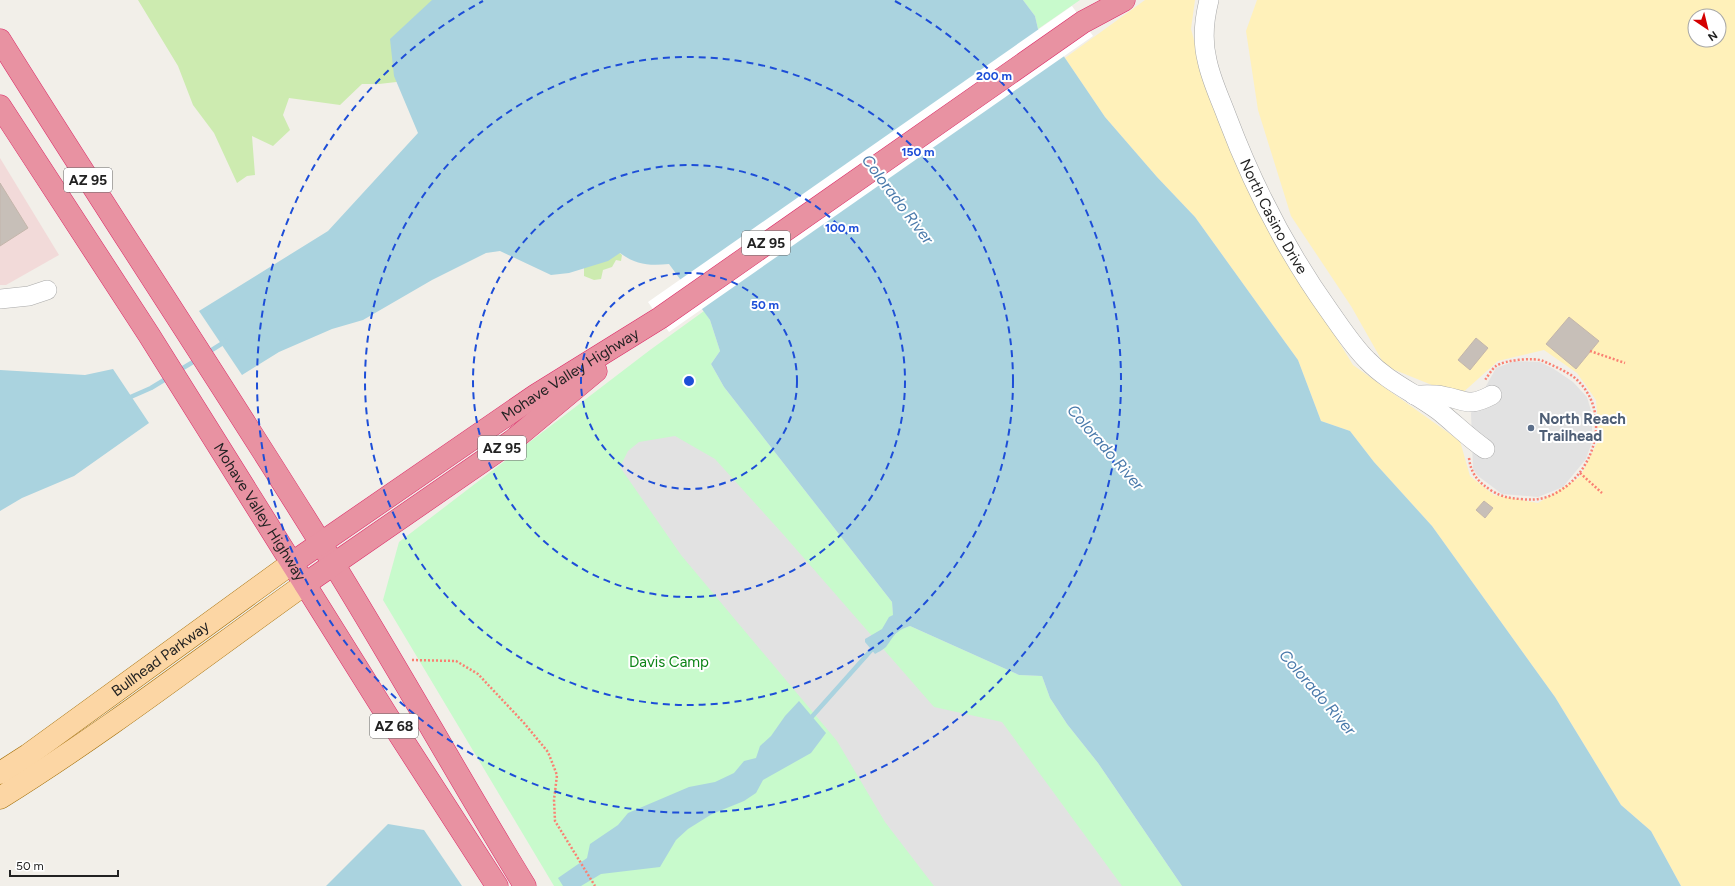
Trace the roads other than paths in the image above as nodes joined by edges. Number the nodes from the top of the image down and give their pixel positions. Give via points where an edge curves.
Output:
1 (1106, 0) edge
2 (1124, 0) edge
3 (1209, 0) edge
4 (1083, 22) junction
5 (0, 40) edge
6 (0, 106) edge
7 (47, 290) dead end
8 (0, 300) edge
9 (660, 318) junction
10 (1414, 394) junction
11 (1492, 395) dead end
12 (1486, 449) dead end
13 (321, 543) junction
14 (292, 563) junction
15 (334, 564) junction
16 (305, 584) junction
17 (0, 773) edge
18 (0, 798) edge
19 (497, 886) edge
20 (525, 886) edge

1 - 4 highway
2 - 4 highway
3 - 10 street, North Casino Drive via 1204,45 1210,74 1243,158 1275,224 1312,288 1355,347 1382,374
4 - 9 highway, Mohave Valley Highway / AZ 95
5 - 13 highway, AZ 95
6 - 14 highway, Mohave Valley Highway / AZ 95 via 149,335
7 - 8 street via 29,296
9 - 13 highway, Mohave Valley Highway / AZ 95 via 536,394
9 - 15 highway, Mohave Valley Highway / AZ 95 via 512,441
10 - 11 street, North Casino Drive via 1443,396 1467,403
10 - 12 street, North Casino Drive
13 - 14 highway, Bullhead Parkway
13 - 15 highway, AZ 68
14 - 16 highway, Mohave Valley Highway / AZ 95
14 - 17 main road, Bullhead Parkway
15 - 16 highway, Mohave Valley Highway / AZ 95
15 - 20 highway, AZ 68
16 - 18 main road, Bullhead Parkway via 151,696
16 - 19 highway, AZ 68

